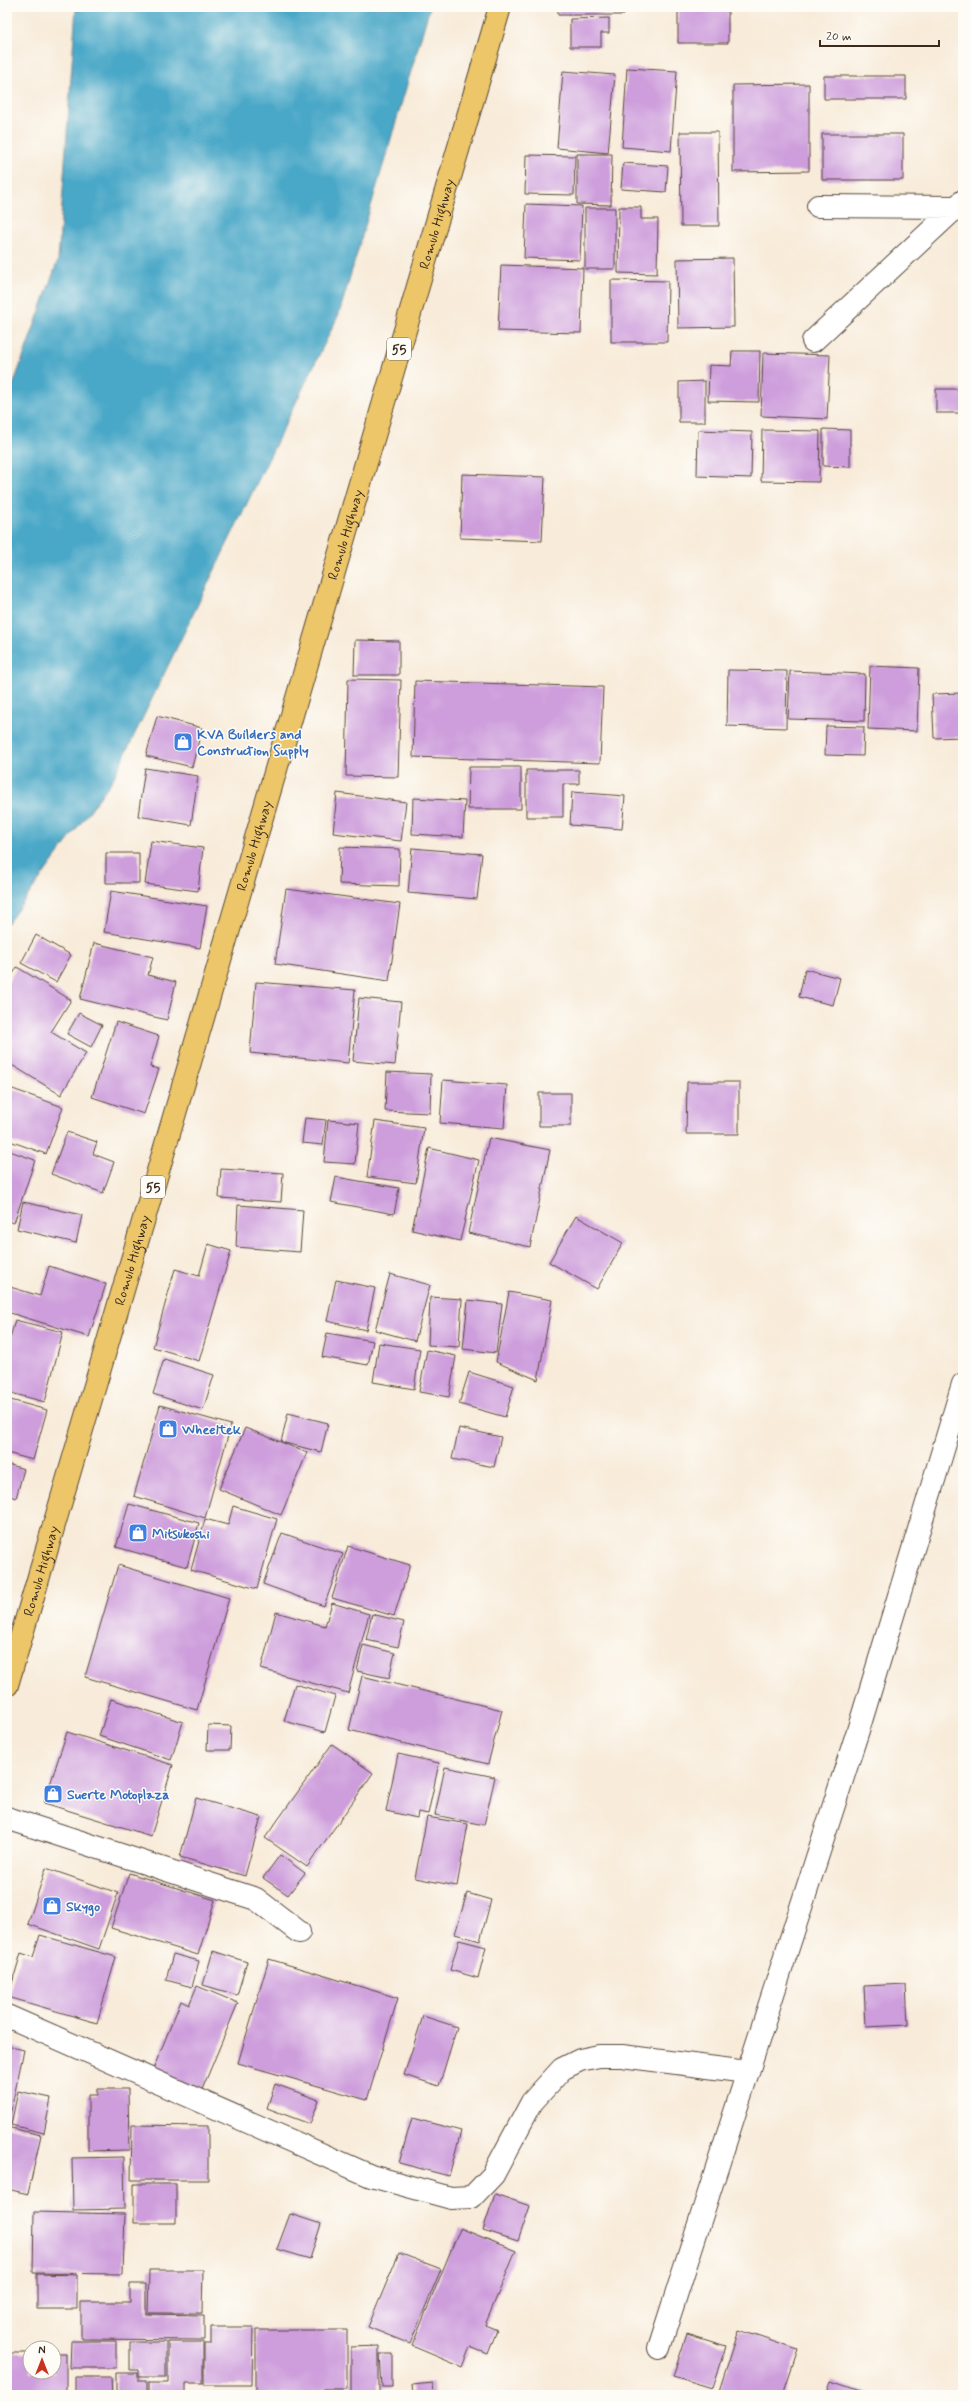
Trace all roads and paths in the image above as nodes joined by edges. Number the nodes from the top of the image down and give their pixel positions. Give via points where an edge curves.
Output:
1 (500, 7) edge
2 (960, 204) edge
3 (818, 206) dead end
4 (813, 341) dead end
5 (963, 1384) edge
6 (7, 1685) edge
7 (7, 1818) edge
8 (299, 1932) dead end
9 (7, 2016) edge
10 (748, 2072) junction
11 (659, 2348) dead end

1 - 6 highway, Romulo Highway / 55
2 - 3 street
2 - 4 street
5 - 10 street via 861,1721
7 - 8 street via 256,1899
9 - 10 street via 371,2176 451,2198 472,2197 507,2151 532,2102 562,2069 580,2060 599,2056 622,2056
10 - 11 street

